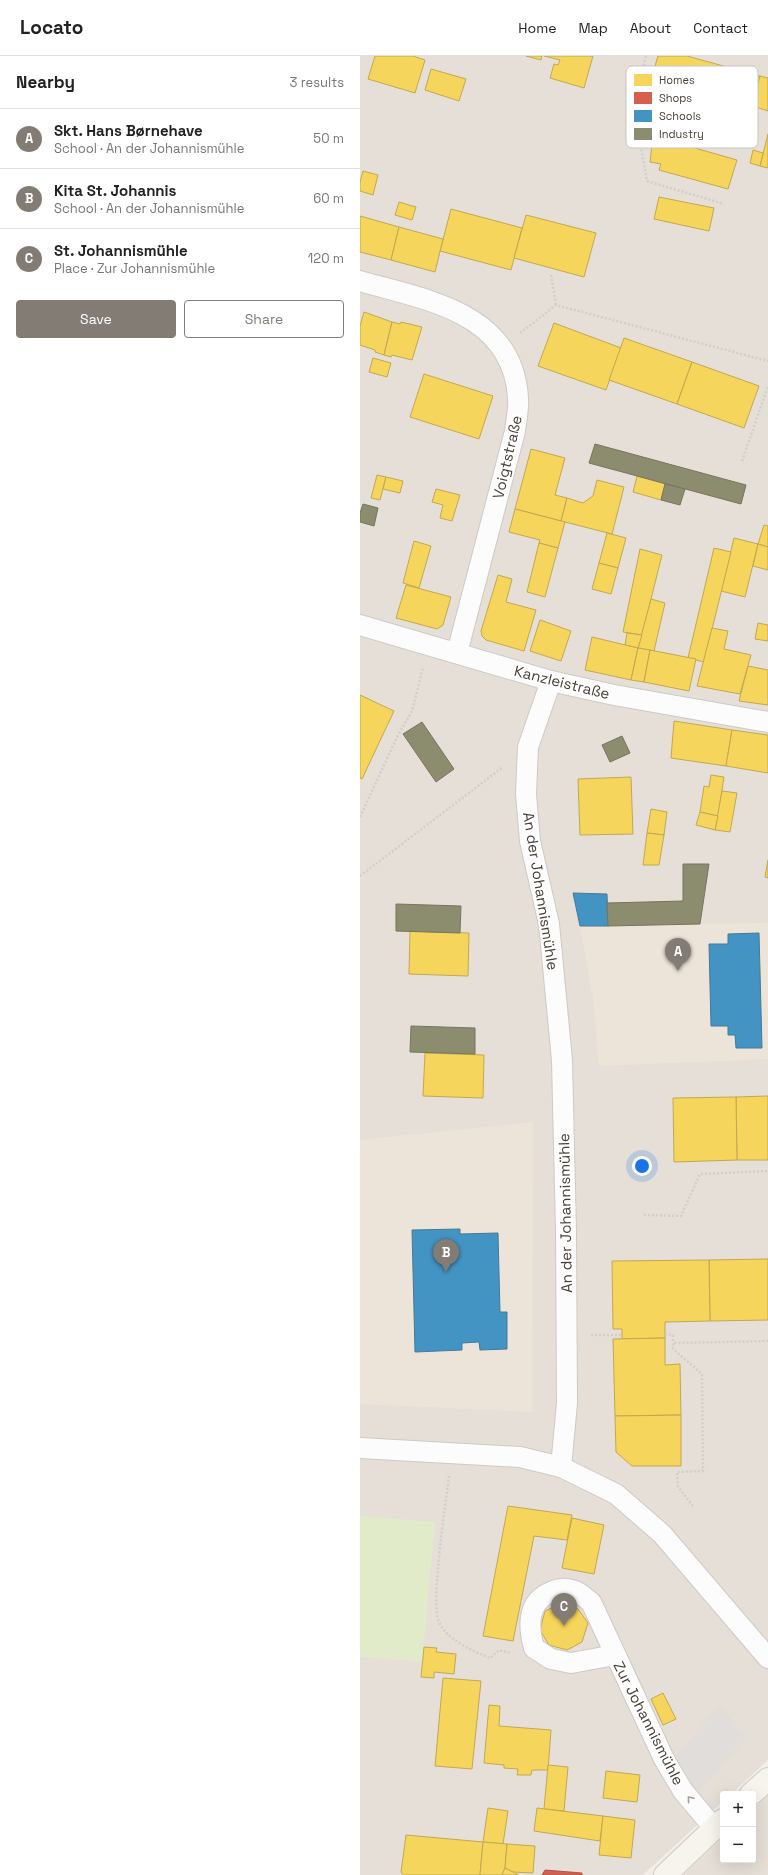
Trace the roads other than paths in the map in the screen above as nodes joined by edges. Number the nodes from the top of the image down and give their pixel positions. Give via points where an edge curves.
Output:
1 (360, 281) edge
2 (360, 625) edge
3 (457, 653) junction
4 (551, 680) junction
5 (768, 722) edge
6 (360, 1448) edge
7 (561, 1467) junction
8 (768, 1658) edge
9 (619, 1664) junction
10 (768, 1779) edge
11 (754, 1791) edge
12 (719, 1824) edge
13 (665, 1875) edge

1 - 3 street, Voigtstraße via 445,306 466,315 503,347 514,371 518,398 515,431
2 - 3 street, Kanzleistraße
3 - 4 street, Kanzleistraße
4 - 5 street, Kanzleistraße via 614,695
4 - 7 street, An der Johannismühle via 528,747 526,794 530,840 549,924 562,1060 567,1403
6 - 7 street via 520,1457
7 - 8 street via 616,1494 662,1534
9 - 9 street, Zur Johannismühle via 591,1602 576,1591 559,1588 542,1595 532,1610 529,1631 534,1648 551,1659 572,1663
12 -> 9 street, Zur Johannismühle via 683,1790 664,1759
10 - 11 street
12 - 13 street

